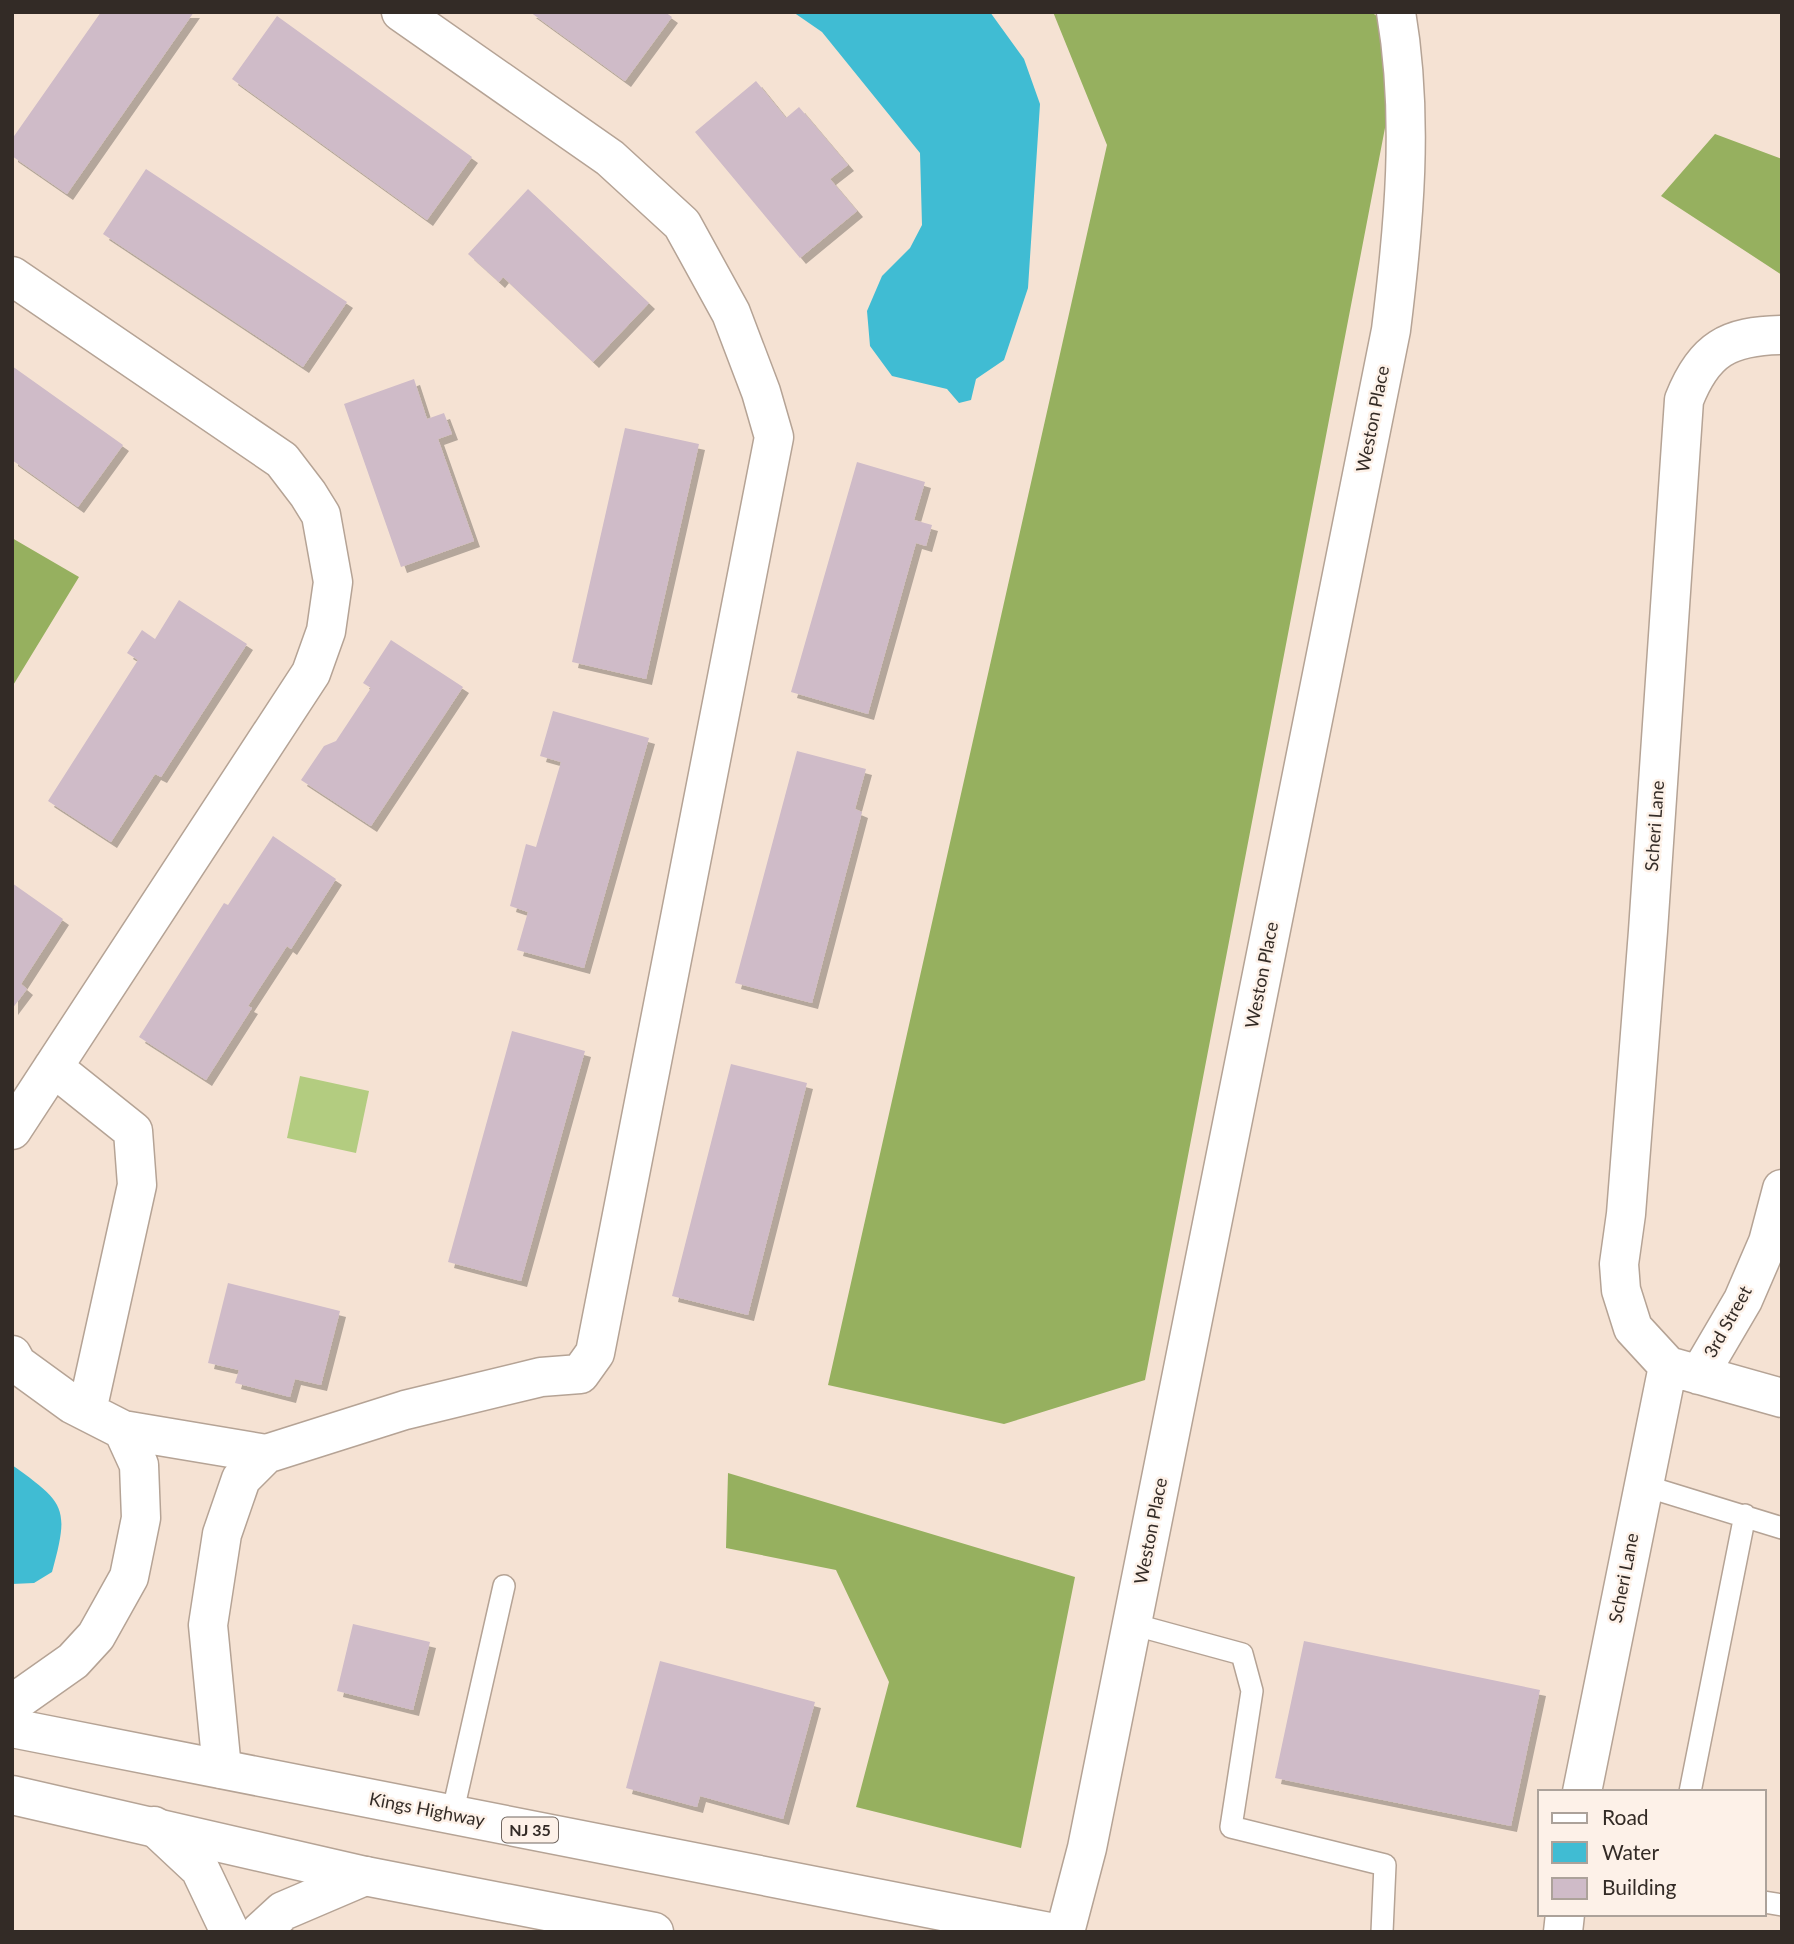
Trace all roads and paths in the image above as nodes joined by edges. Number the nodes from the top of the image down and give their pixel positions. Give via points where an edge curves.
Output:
1 (401, 12) edge
2 (1396, 12) edge
3 (12, 276) edge
4 (1782, 335) edge
5 (53, 1067) junction
6 (12, 1130) edge
7 (1782, 1188) edge
8 (12, 1355) edge
9 (1684, 1371) junction
10 (1782, 1398) edge
11 (87, 1411) junction
12 (123, 1430) junction
13 (266, 1454) junction
14 (1643, 1485) junction
15 (1745, 1515) junction
16 (1782, 1528) edge
17 (504, 1586) dead end
18 (1132, 1624) junction
19 (12, 1704) edge
20 (12, 1728) edge
21 (222, 1769) junction
22 (1582, 1790) edge
23 (1690, 1790) edge
24 (12, 1795) edge
25 (452, 1815) junction
26 (154, 1826) junction
27 (365, 1875) junction
28 (548, 1922) edge
29 (230, 1932) edge
30 (260, 1932) edge
31 (654, 1932) edge
32 (1049, 1932) edge
33 (1065, 1932) edge
34 (1382, 1932) edge

1 - 13 street via 610,158 682,224 731,313 774,437 595,1353 580,1374 541,1377 405,1410
2 - 18 street, Weston Place via 1406,125 1404,229 1391,330
3 - 5 street via 282,460 321,514 333,582 326,631 311,673
4 - 9 street, Scheri Lane via 1736,339 1712,353 1694,374 1684,400 1648,931 1619,1264 1621,1290 1633,1328
5 - 6 street
5 - 11 street via 133,1130 137,1185
7 - 9 street, 3rd Street via 1768,1242 1743,1300
8 - 11 street via 17,1364
9 - 10 street
9 - 14 street, Scheri Lane
11 - 12 street
12 - 13 street
12 - 19 street via 139,1465 140,1479 141,1518 128,1577 89,1644 73,1661
13 - 21 street via 242,1479 222,1534 208,1625
14 - 15 lane
14 - 22 street, Scheri Lane
15 - 16 lane
15 - 23 lane
17 - 25 lane
18 - 33 street, Weston Place via 1087,1848
18 - 34 lane via 1242,1654 1252,1691 1231,1827 1385,1865
20 - 21 street, Kings Highway / NJ 35
21 - 25 street, Kings Highway / NJ 35
24 - 26 street
25 - 32 street, Kings Highway / NJ 35
26 - 27 street
26 - 29 street via 200,1869
27 - 28 street
27 - 30 street via 283,1911
28 - 31 street

